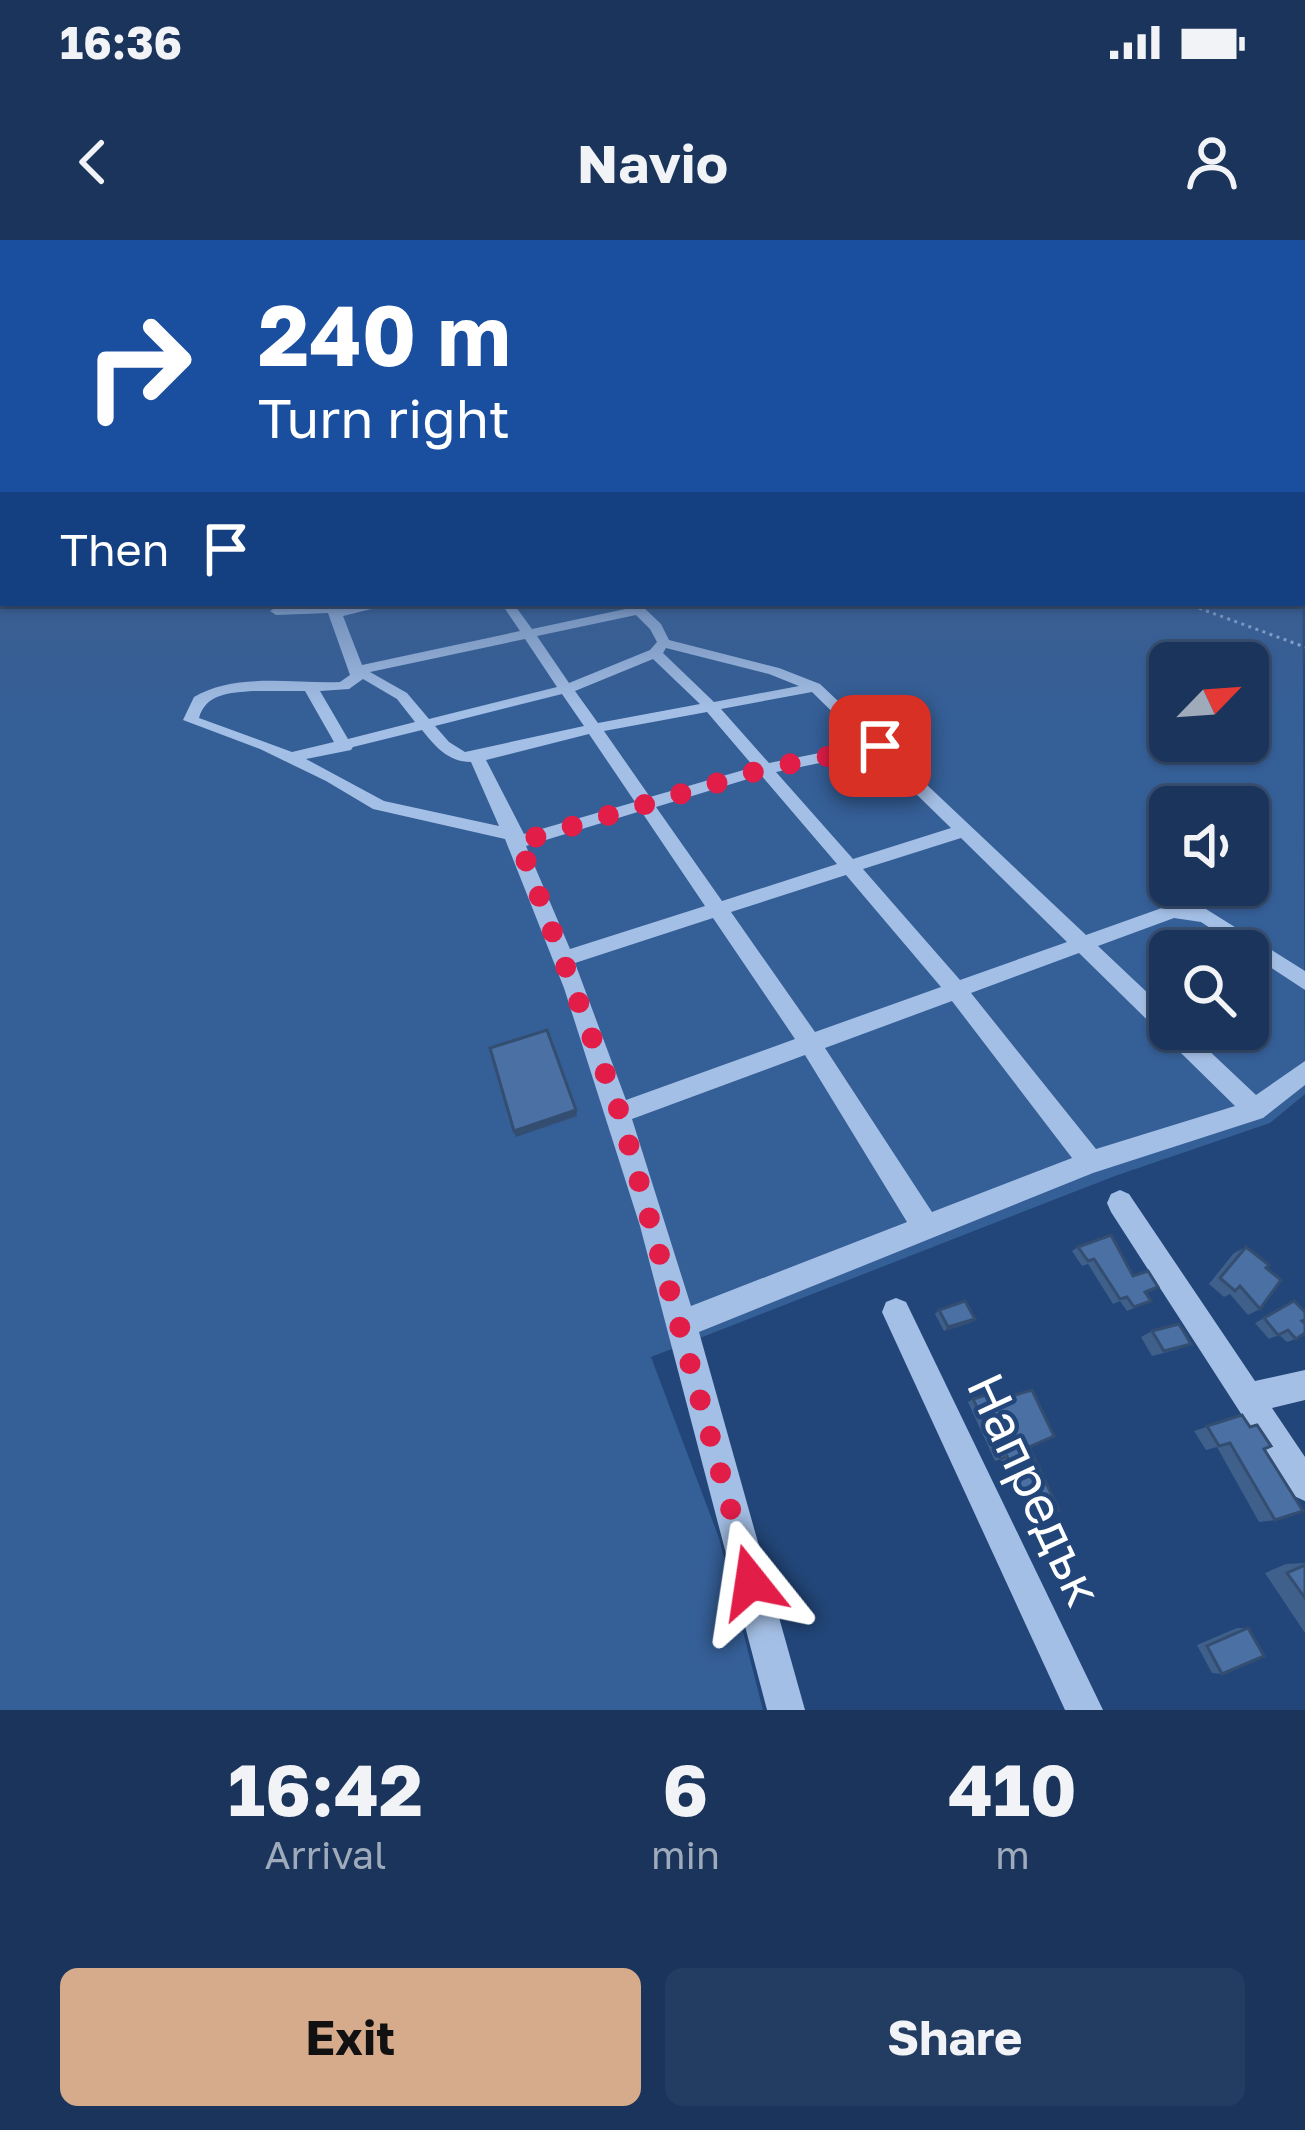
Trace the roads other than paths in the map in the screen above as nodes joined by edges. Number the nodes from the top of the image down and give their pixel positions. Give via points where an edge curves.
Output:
1 (509, 606) edge
2 (636, 606) edge
3 (333, 608) edge
4 (276, 611) dead end
5 (528, 633) junction
6 (660, 648) junction
7 (357, 670) junction
8 (815, 687) junction
9 (311, 689) junction
10 (566, 689) junction
11 (711, 707) junction
12 (429, 726) junction
13 (592, 729) junction
14 (880, 746) junction
15 (345, 747) junction
16 (289, 758) junction
17 (478, 758) junction
18 (764, 769) junction
19 (646, 807) junction
20 (965, 830) junction
21 (517, 839) junction
22 (847, 865) junction
23 (716, 909) junction
24 (1083, 943) junction
25 (566, 958) junction
26 (1305, 982) edge
27 (957, 991) junction
28 (1149, 1007) edge
29 (809, 1042) junction
30 (1194, 1050) edge
31 (1305, 1071) edge
32 (1255, 1110) junction
33 (620, 1113) junction
34 (1091, 1162) junction
35 (1120, 1203) dead end
36 (925, 1226) junction
37 (896, 1312) dead end
38 (680, 1325) junction
39 (1305, 1385) edge
40 (1249, 1398) junction
41 (1305, 1484) edge
42 (786, 1710) edge
43 (1084, 1710) edge

1 - 5 lane
2 - 5 lane
2 - 6 lane
3 - 4 lane
3 - 7 lane
5 - 7 lane
5 - 10 lane
6 - 8 lane
6 - 10 lane
6 - 11 lane
7 - 9 lane via 344,686
7 - 12 lane via 402,696
8 - 11 lane
8 - 14 lane
9 - 15 lane
9 - 16 lane via 206,695 194,705 190,720
10 - 12 lane
10 - 13 lane
11 - 13 lane
11 - 18 lane
12 - 15 lane
12 - 17 lane via 452,751
13 - 17 lane
13 - 19 lane
14 - 18 lane
14 - 20 lane
15 - 16 lane
16 - 21 lane via 380,805
17 - 21 lane
18 - 19 lane
18 - 22 lane
19 - 21 lane
19 - 23 lane
20 - 22 lane
20 - 24 lane
21 - 25 lane
22 - 23 lane
22 - 27 lane
23 - 25 lane
23 - 29 lane
24 - 26 lane via 1188,911 1230,929
24 - 27 lane
24 - 28 lane
25 - 33 lane
27 - 29 lane
27 - 34 lane
29 - 33 lane
29 - 36 lane
30 - 32 lane
31 - 32 lane
32 - 34 lane
33 - 38 lane
34 - 36 lane
35 - 40 lane
36 - 38 lane
37 - 43 lane, Напредък
38 - 42 lane
39 - 40 lane
40 - 41 lane

